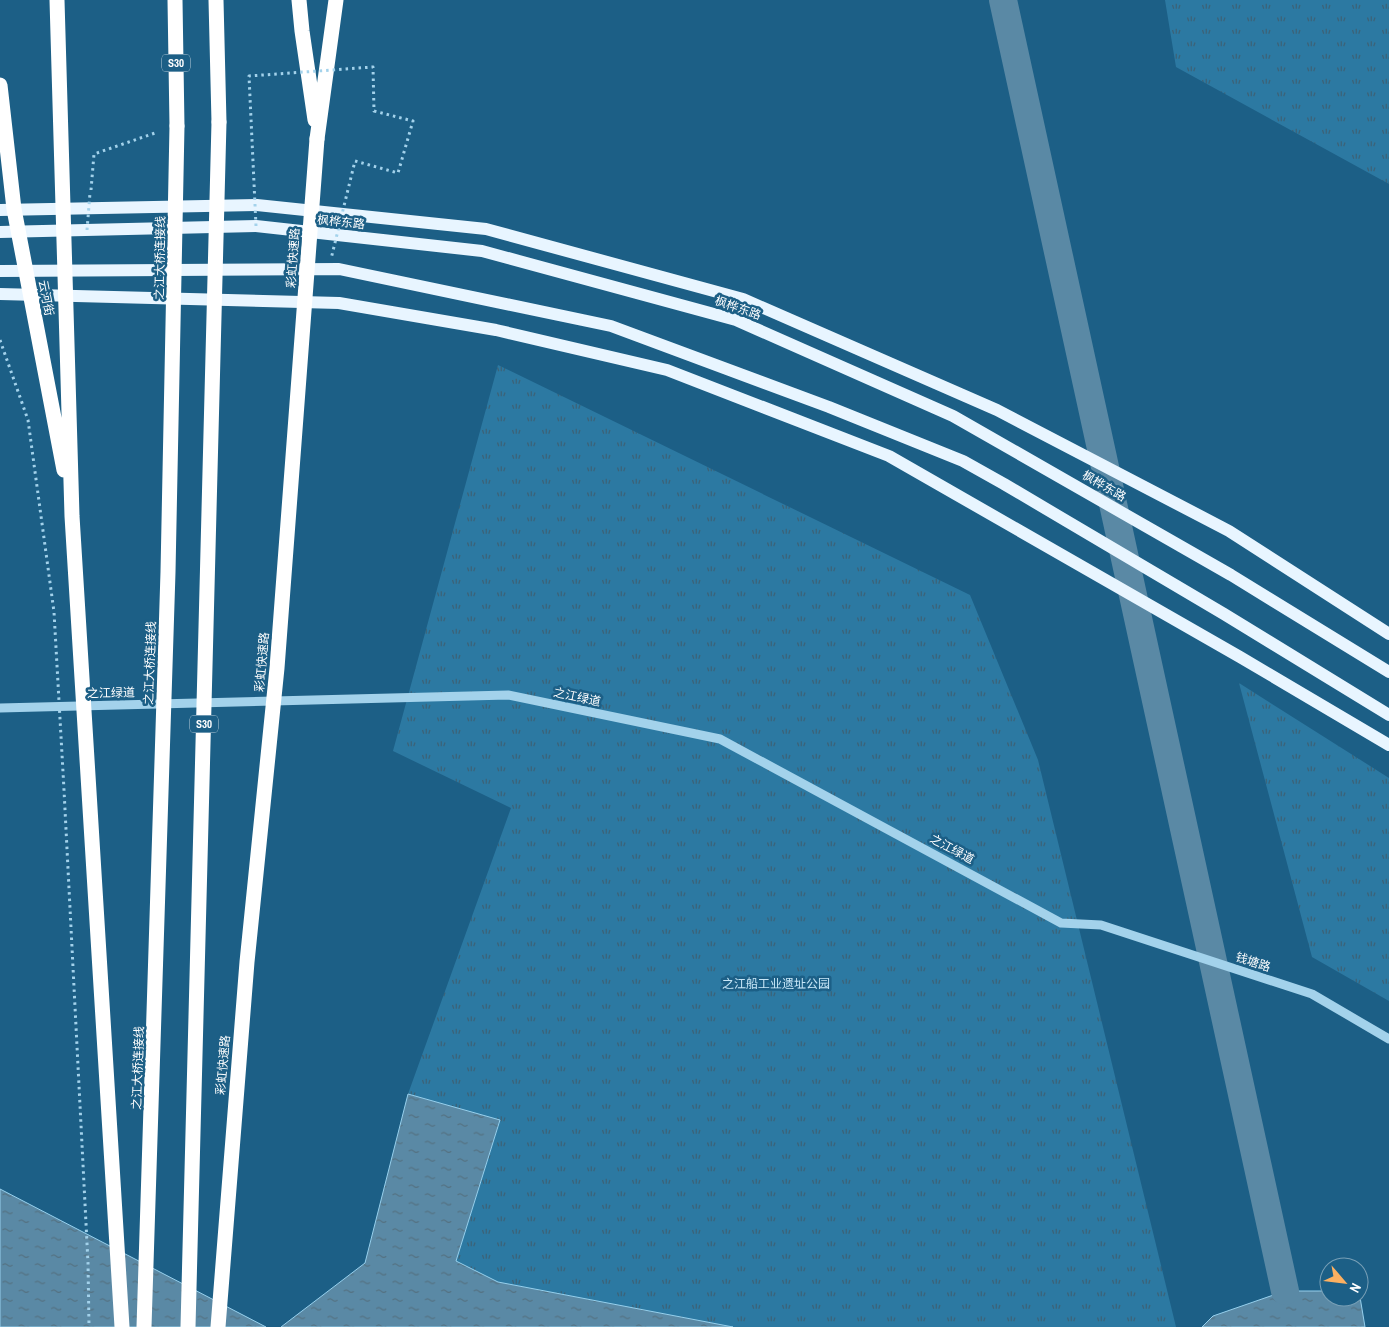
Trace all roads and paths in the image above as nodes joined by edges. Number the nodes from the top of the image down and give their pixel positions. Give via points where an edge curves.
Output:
1 (57, 0) edge
2 (175, 0) edge
3 (216, 0) edge
4 (299, 0) edge
5 (336, 0) edge
6 (0, 85) edge
7 (177, 126) junction
8 (317, 139) junction
9 (0, 210) edge
10 (87, 230) junction
11 (0, 232) edge
12 (0, 271) edge
13 (0, 294) edge
14 (0, 340) edge
15 (72, 516) junction
16 (1389, 634) edge
17 (1389, 672) edge
18 (0, 708) edge
19 (1389, 715) edge
20 (1389, 745) edge
21 (1101, 925) joint
22 (1389, 1039) edge
23 (89, 1327) edge
24 (122, 1327) edge
25 (144, 1327) edge
26 (188, 1327) edge
27 (218, 1327) edge

1 - 15 highway, bridge
2 - 7 highway, 之江大桥连接线 / S30
3 - 26 highway, S30, bridge via 219,122
4 - 8 highway, 彩虹快速路
5 - 8 highway
6 - 15 highway, 云河街, bridge via 14,209
7 - 10 path, bridge via 94,154
7 - 25 highway, 之江大桥连接线 / S30, bridge via 168,592
8 - 27 highway, 彩虹快速路, bridge via 277,668 247,962
9 - 16 main road, 枫桦东路 via 257,205 486,230 743,299 998,410 1229,531
10 - 11 main road, 枫桦东路
10 - 17 main road, 枫桦东路 via 256,226 482,251 736,320 989,435
12 - 19 main road via 339,269 611,326 963,461
13 - 20 main road via 339,304 496,330 667,370 889,456
14 - 23 path, bridge via 28,420 54,612
15 - 24 highway, bridge
18 - 21 street, 之江绿道 via 508,695 720,739 1061,922
21 - 22 street, 钱塘路 via 1312,994

